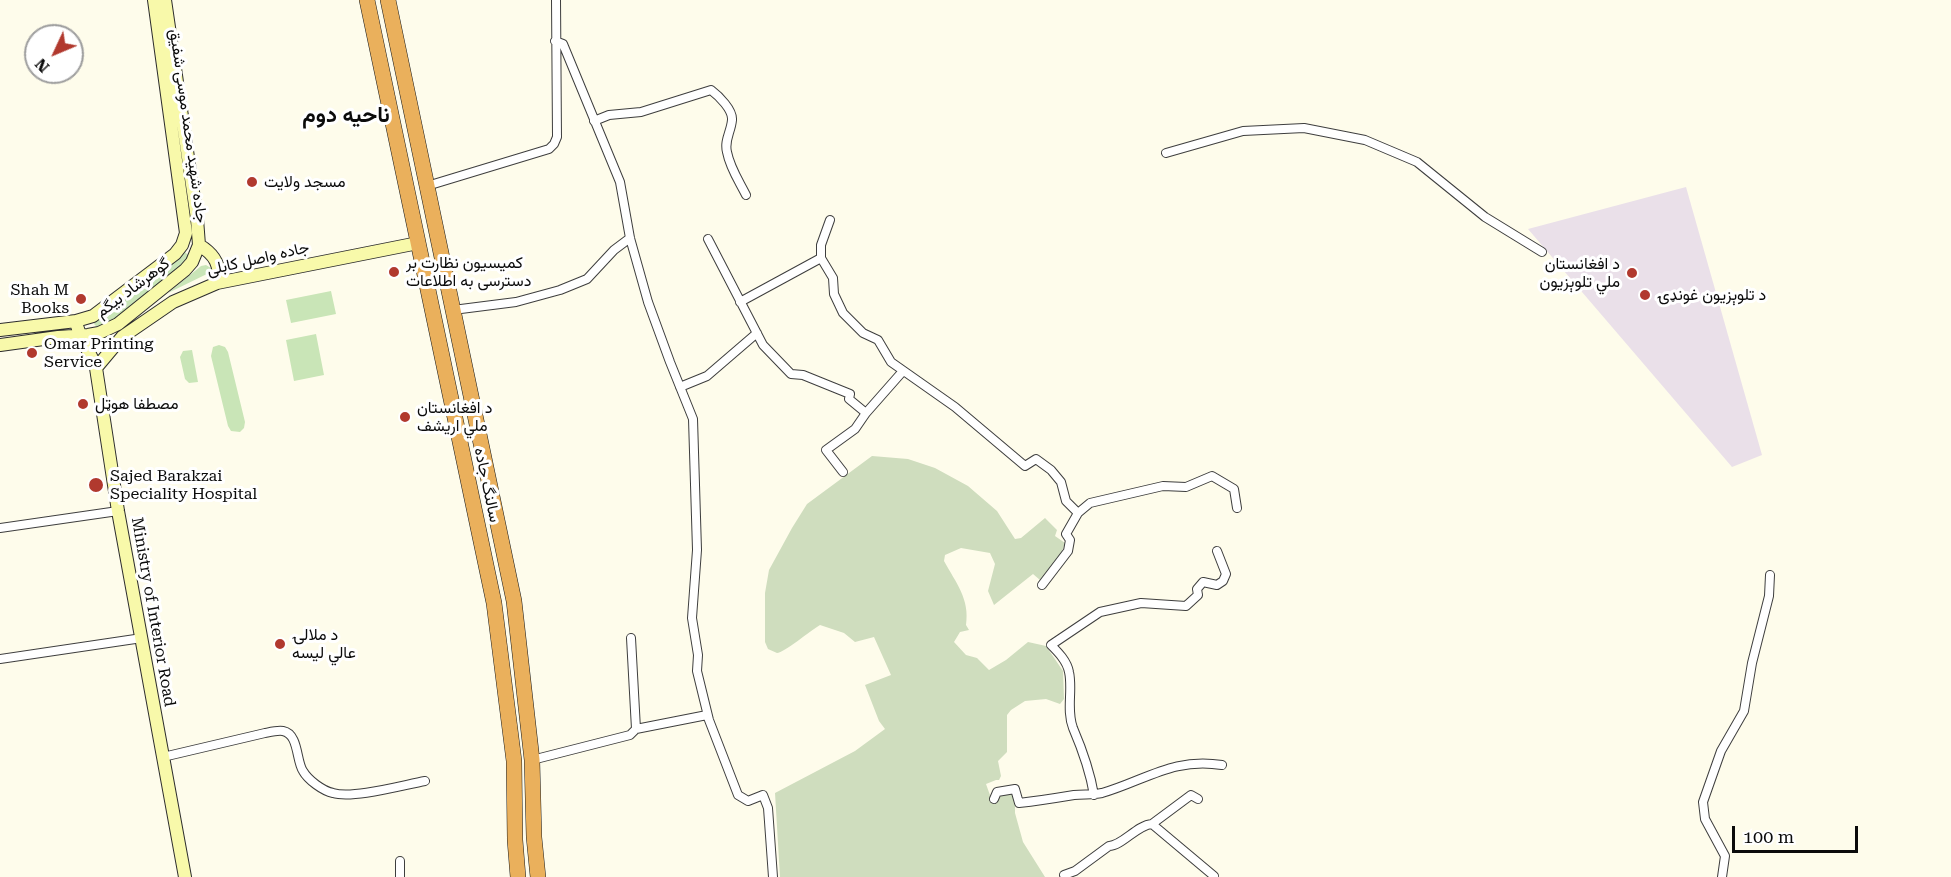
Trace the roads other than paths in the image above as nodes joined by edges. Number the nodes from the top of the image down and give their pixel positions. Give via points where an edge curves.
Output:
1 (154, 0) edge
2 (165, 0) edge
3 (367, 0) edge
4 (388, 0) edge
5 (556, 0) edge
6 (555, 41) junction
7 (594, 121) junction
8 (1166, 153) dead end
9 (427, 186) junction
10 (746, 195) dead end
11 (830, 219) dead end
12 (630, 238) junction
13 (708, 239) dead end
14 (418, 243) junction
15 (199, 245) junction
16 (1542, 252) dead end
17 (175, 254) joint
18 (820, 258) junction
19 (217, 283) junction
20 (740, 302) junction
21 (453, 310) junction
22 (76, 321) junction
23 (0, 330) edge
24 (756, 333) junction
25 (82, 336) junction
26 (122, 337) junction
27 (0, 345) edge
28 (96, 368) junction
29 (903, 371) junction
30 (680, 387) junction
31 (866, 413) junction
32 (484, 460) junction
33 (465, 465) junction
34 (843, 472) dead end
35 (1237, 508) dead end
36 (118, 510) junction
37 (1078, 513) junction
38 (0, 528) edge
39 (1217, 551) dead end
40 (1770, 575) dead end
41 (1042, 585) dead end
42 (142, 638) junction
43 (630, 638) dead end
44 (0, 659) edge
45 (709, 720) junction
46 (636, 729) junction
47 (163, 758) junction
48 (532, 760) junction
49 (1222, 765) dead end
50 (425, 781) dead end
51 (1094, 795) junction
52 (994, 799) dead end
53 (1198, 799) dead end
54 (1152, 824) junction
55 (400, 861) dead end
56 (1064, 875) dead end
57 (185, 877) edge
58 (400, 877) edge
59 (518, 877) edge
60 (538, 877) edge
61 (773, 877) edge
62 (1213, 877) edge
63 (1722, 877) edge

1 - 17 main road, جاده شهید محمد موسی شفیق via 186,233
2 - 15 main road, جاده شهید محمد موسی شفیق
3 - 14 highway, سالنگ جاده
4 - 9 highway, سالنگ جاده
5 - 6 street
6 - 7 street via 563,44
6 - 9 street via 554,144 549,149
7 - 10 street via 609,115 641,112 711,90 732,116 726,151
7 - 12 street via 620,182
8 - 16 street via 1243,131 1304,128 1365,140 1417,162 1485,217
9 - 21 highway, سالنگ جاده
11 - 18 street
12 - 21 street via 587,279 560,290 516,302
12 - 30 street via 648,302
13 - 20 street
14 - 19 main road, جاده واصل کابلی
14 - 33 highway, سالنگ جاده
15 - 19 main road via 215,259
15 - 25 main road, گوهرشاد بیگم via 185,270 111,328
17 - 22 main road, گوهرشاد بیگم via 103,310
18 - 20 street
18 - 29 street via 833,278 834,294 843,313 863,333 879,340 891,362
19 - 26 main road, جاده واصل کابلی via 173,303
20 - 24 street
21 - 32 highway, سالنگ جاده
22 - 23 main road, گوهرشاد بیگم
22 - 25 main road, Ministry of Interior Road
24 - 30 street via 707,376
24 - 31 street via 791,374 850,394 849,399
25 - 26 main road
25 - 27 main road, گوهرشاد بیگم
25 - 28 main road, Ministry of Interior Road
26 - 28 main road, جاده واصل کابلی
28 - 36 main road, Ministry of Interior Road
29 - 31 street
29 - 37 street via 955,407 1025,466 1036,459 1051,470 1061,482 1066,501
30 - 45 street via 693,418 697,550 692,618 697,671
31 - 34 street via 855,429 826,450
32 - 33 highway
32 - 48 highway, سالنگ جاده via 514,601
33 - 59 highway, سالنگ جاده via 494,603 514,761
35 - 37 street via 1234,489 1212,476 1186,487 1163,486 1090,503
36 - 38 street
36 - 42 main road, Ministry of Interior Road
37 - 41 street via 1066,534 1070,540 1068,551
39 - 51 street via 1226,574 1223,582 1203,582 1197,589 1198,595 1186,606 1141,603 1100,612 1051,645 1069,670 1073,728 1089,768
40 - 63 street via 1744,711 1721,751 1703,802 1705,819 1725,856
42 - 44 street
42 - 47 main road, Ministry of Interior Road
43 - 46 street
45 - 46 street via 707,715
45 - 61 street via 738,795 748,801 763,795 768,808
46 - 48 street via 630,735
47 - 50 street via 282,730 292,739 303,771 330,793 342,795
47 - 57 main road, Ministry of Interior Road
48 - 60 highway, سالنگ جاده
49 - 51 street via 1180,764
51 - 52 street via 1019,803 1015,789 998,792
53 - 54 street via 1191,795
54 - 56 street
54 - 62 street
55 - 58 street

